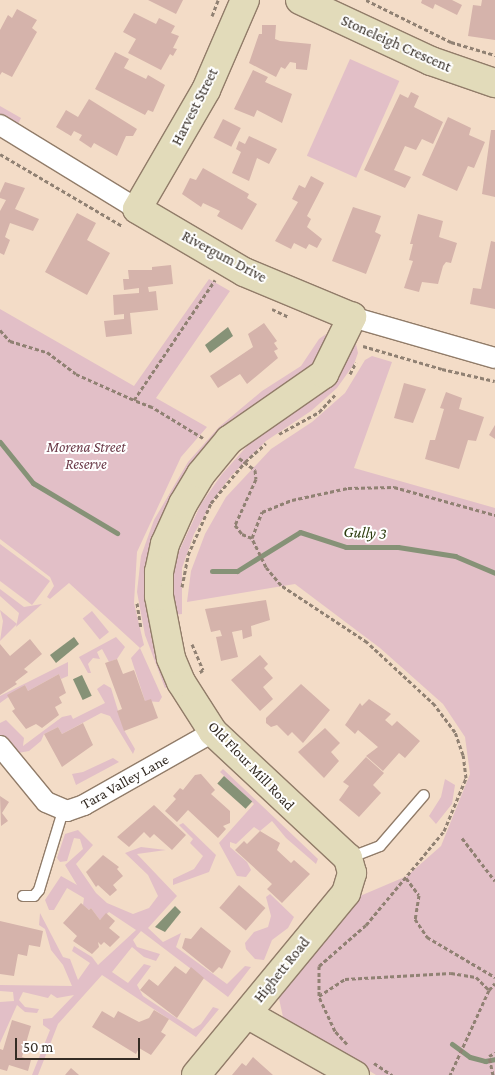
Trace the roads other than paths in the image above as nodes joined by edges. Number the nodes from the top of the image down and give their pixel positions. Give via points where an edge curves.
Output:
1 (244, 0) edge
2 (300, 0) edge
3 (495, 84) edge
4 (0, 125) edge
5 (137, 209) junction
6 (352, 316) junction
7 (495, 358) edge
8 (213, 732) junction
9 (0, 746) edge
10 (424, 794) dead end
11 (63, 811) junction
12 (348, 858) junction
13 (22, 896) dead end
14 (247, 1014) junction
15 (358, 1062) edge
16 (196, 1075) edge

1 - 5 street, Harvest Street via 206,90
2 - 3 street, Stoneleigh Crescent via 431,61
4 - 5 street, Rivergum Drive
5 - 6 street, Rivergum Drive via 228,262
6 - 7 street, Rivergum Drive
6 - 8 street, Old Flour Mill Road via 324,374 246,428 234,455 183,504 166,544 158,572 163,623 171,658 181,682
8 - 11 street, Tara Valley Lane via 84,805
8 - 12 street, Old Flour Mill Road
9 - 11 street, Tara Valley Lane via 46,802
10 - 12 lane via 380,846
11 - 13 lane via 39,890 34,896
12 - 14 street, Highett Road via 352,873 346,893
14 - 15 street
14 - 16 street, Highett Road

